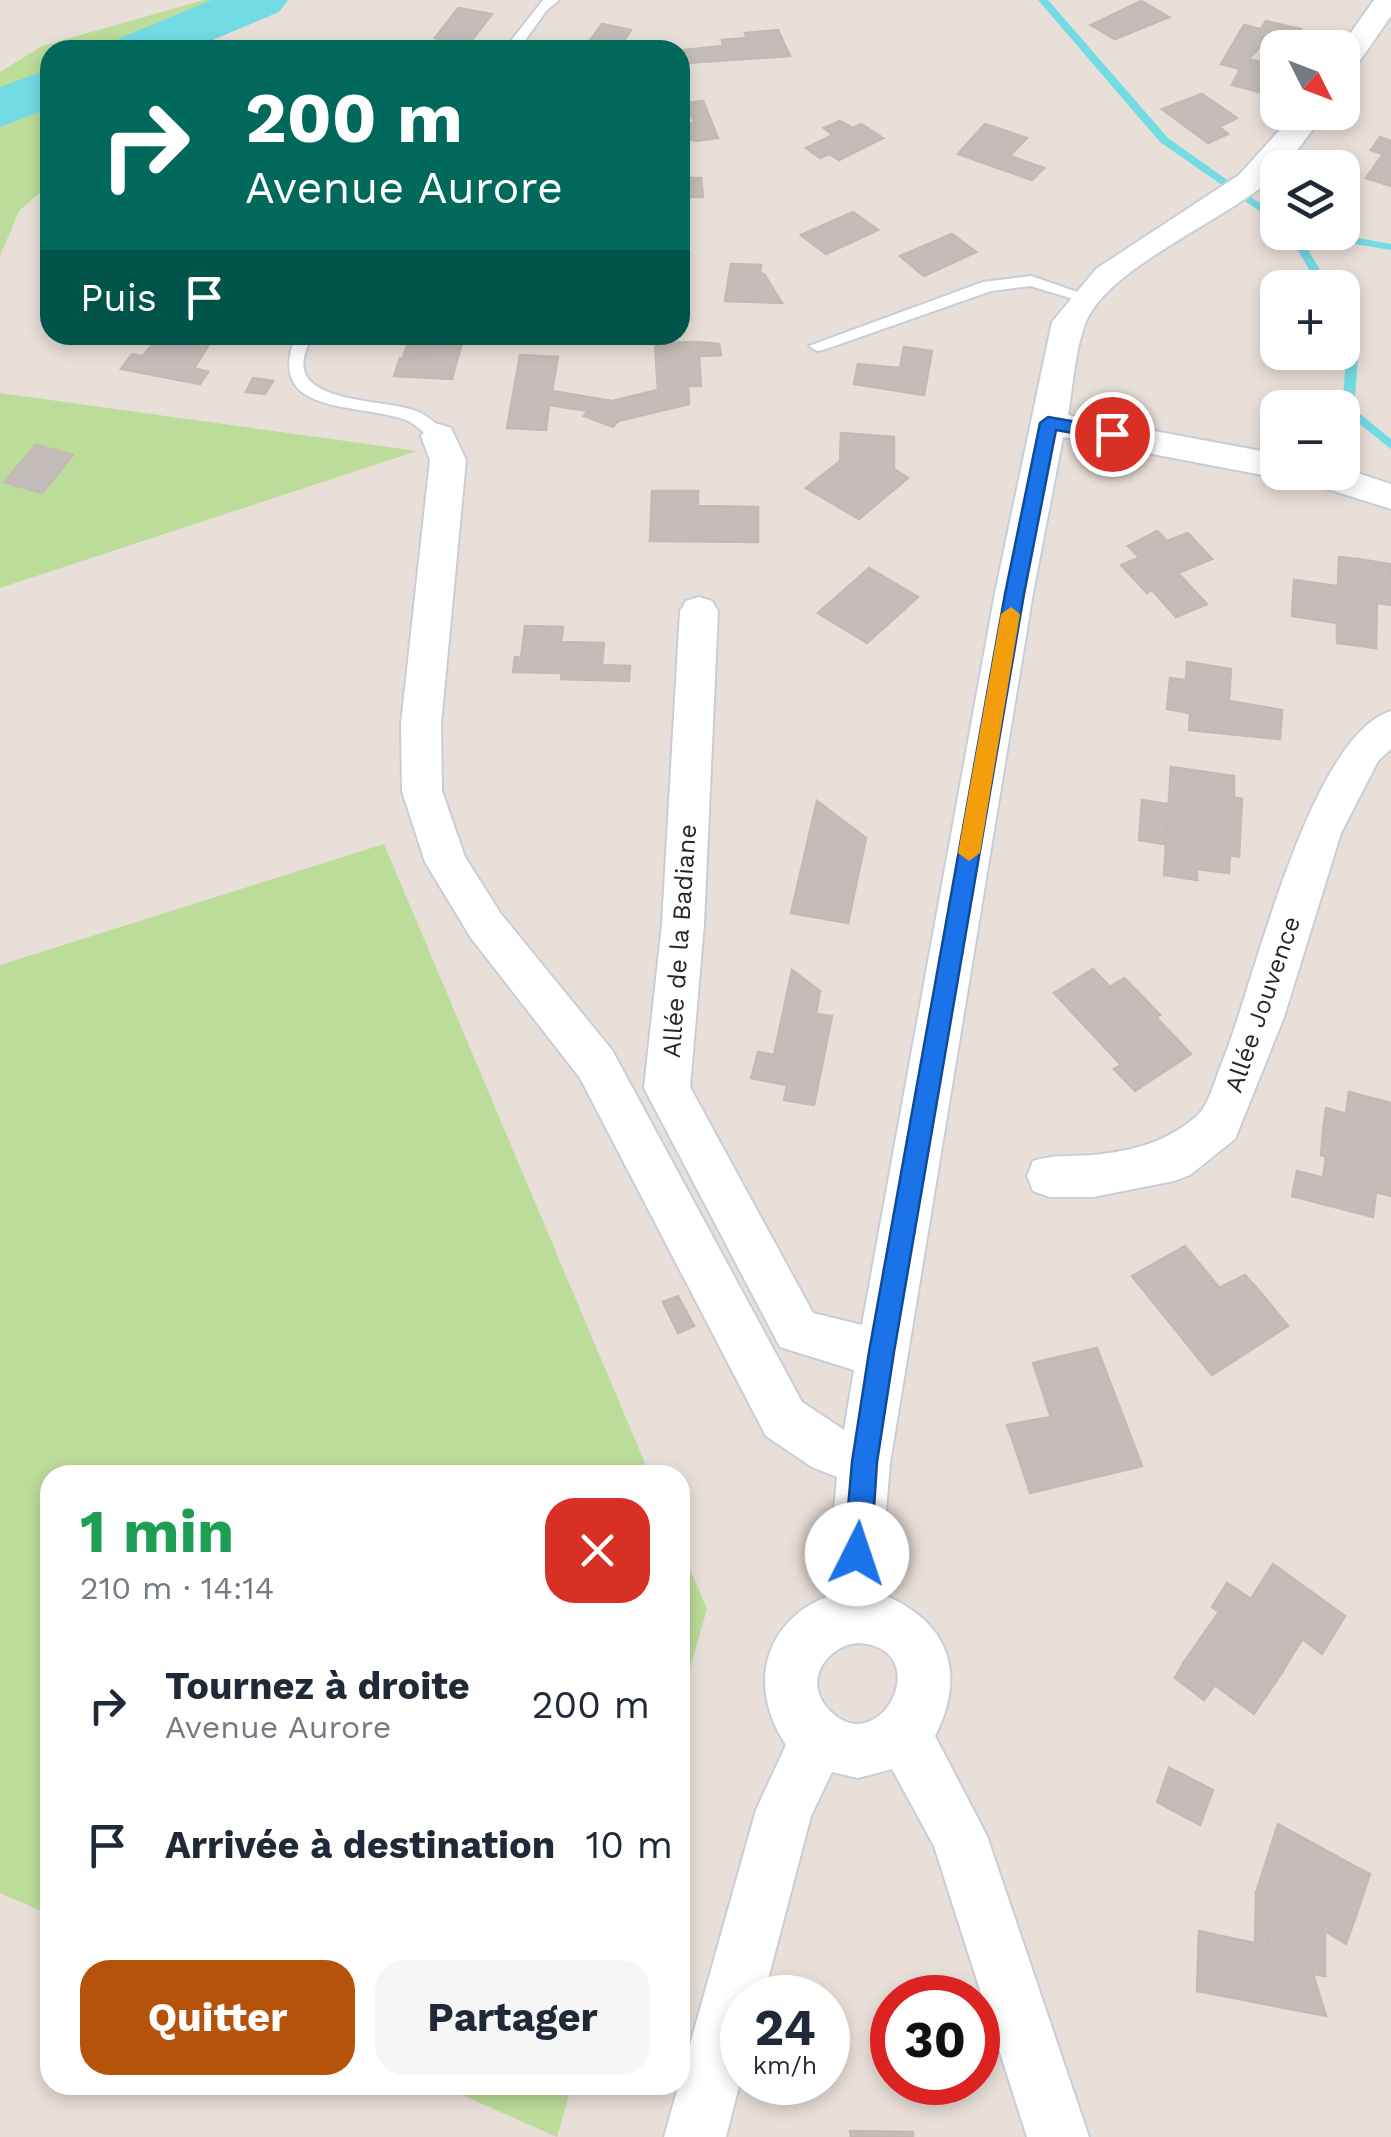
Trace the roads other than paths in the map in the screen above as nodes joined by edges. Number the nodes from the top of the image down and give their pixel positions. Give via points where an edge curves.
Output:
1 (552, 0) edge
2 (1388, 0) edge
3 (518, 40) edge
4 (1360, 40) edge
5 (1294, 130) edge
6 (1084, 297) junction
7 (298, 345) edge
8 (817, 346) dead end
9 (1048, 423) junction
10 (439, 436) joint
11 (1260, 463) edge
12 (1360, 487) edge
13 (1391, 497) edge
14 (699, 611) dead end
15 (1391, 726) edge
16 (1050, 1176) dead end
17 (882, 1352) junction
18 (864, 1462) junction
19 (851, 1614) junction
20 (902, 1737) junction
21 (819, 1738) junction
22 (695, 2137) edge
23 (1058, 2137) edge

1 - 3 lane
2 - 4 street
5 - 6 street via 1235,192 1109,270
6 - 8 lane via 1031,281 989,286
6 - 9 street via 1064,339
7 - 10 lane via 295,369 306,388 334,402 408,415
9 - 11 street
9 - 17 street
10 - 18 street via 448,460 421,741 422,791 446,862 486,926 596,1064 784,1419 830,1450
12 - 13 street
14 - 17 street, Allée de la Badiane via 667,1088 797,1331
15 - 16 street, Allée Jouvence via 1364,750 1320,833 1262,1017 1219,1124 1174,1160 1093,1176
17 - 18 street
18 - 19 street
19 - 20 street via 896,1628 923,1670 924,1695
19 - 21 street via 812,1632 792,1673 798,1708
20 - 21 street via 861,1752
20 - 23 street via 960,1836
21 - 22 street via 784,1810

